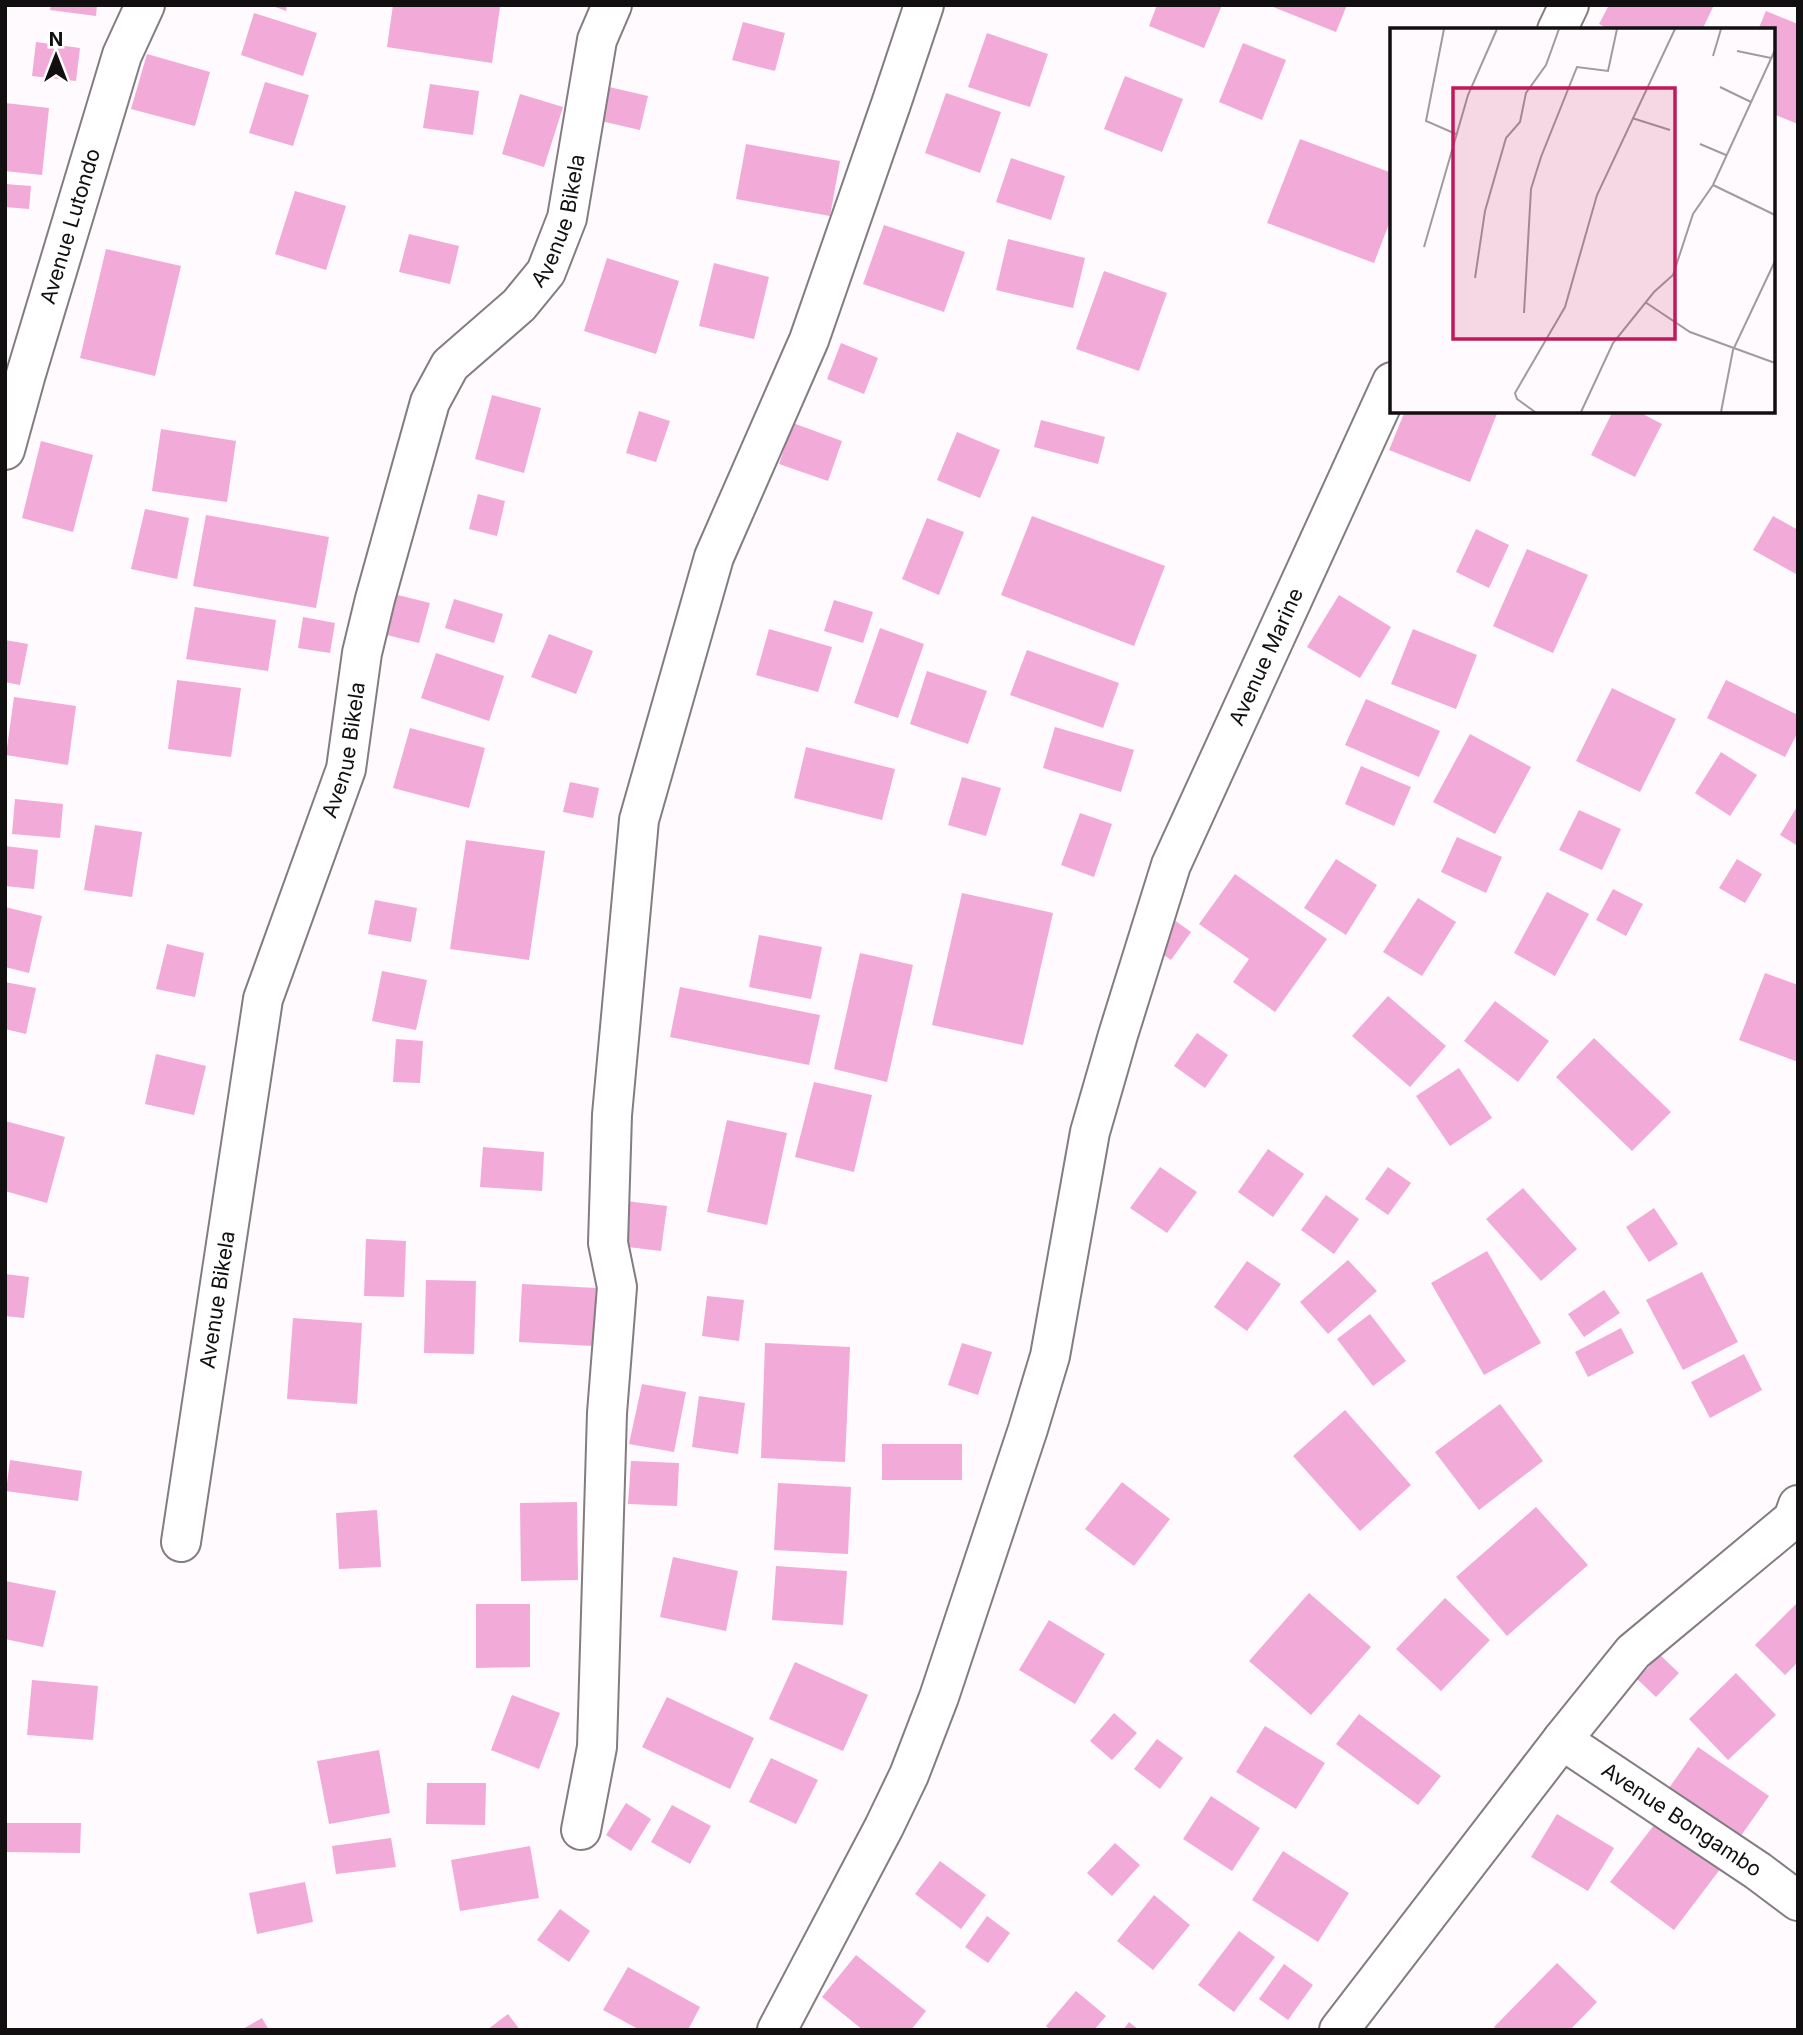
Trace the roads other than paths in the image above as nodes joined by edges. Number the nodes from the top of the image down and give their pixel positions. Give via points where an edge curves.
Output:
1 (145, 5) edge
2 (612, 5) edge
3 (924, 5) edge
4 (1569, 5) edge
5 (1558, 28) edge
6 (16, 370) edge
7 (1390, 386) edge
8 (5, 450) edge
9 (1798, 1505) edge
10 (181, 1542) dead end
11 (1562, 1740) junction
12 (581, 1830) dead end
13 (1798, 1901) edge
14 (777, 2030) edge
15 (1339, 2030) edge

1 - 6 street, Avenue Lutondo via 122,55
2 - 10 street, Avenue Bikela via 597,40 567,218 547,272 519,305 450,365 430,402 378,586 362,653 346,769 263,999
3 - 12 street via 808,340 714,557 639,820 612,1115 608,1243 617,1287 607,1413 597,1747
4 - 5 street
6 - 8 street, Avenue Lutondo
7 - 14 street, Avenue Marine via 1171,865 1090,1132 1050,1356 943,1684 909,1775
9 - 11 street via 1793,1519 1633,1652
11 - 13 street, Avenue Bongambo
11 - 15 street

